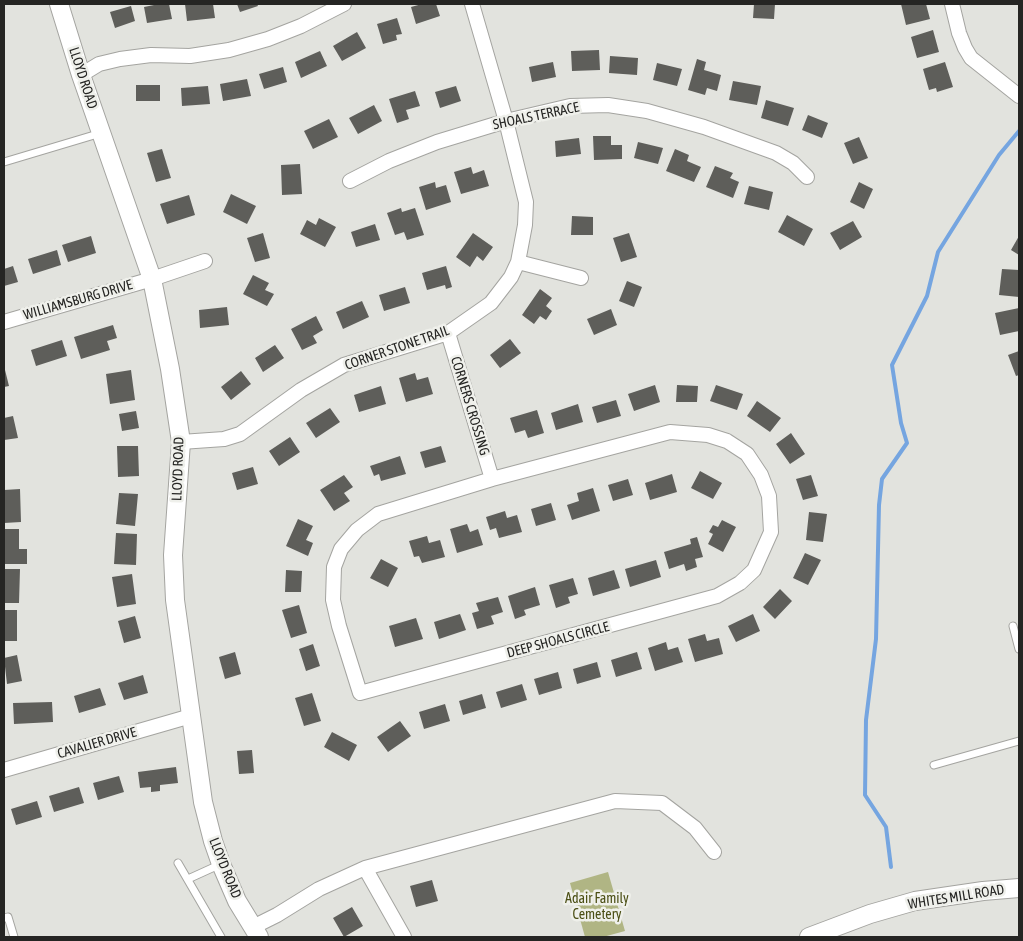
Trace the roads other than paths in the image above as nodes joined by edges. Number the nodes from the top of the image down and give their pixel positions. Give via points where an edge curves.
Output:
1 (59, 4) edge
2 (344, 4) edge
3 (472, 4) edge
4 (952, 4) edge
5 (81, 75) junction
6 (1019, 96) edge
7 (506, 121) junction
8 (101, 133) junction
9 (4, 162) edge
10 (807, 177) dead end
11 (350, 181) dead end
12 (205, 261) dead end
13 (518, 262) junction
14 (581, 278) dead end
15 (152, 279) junction
16 (4, 322) edge
17 (448, 333) junction
18 (181, 442) junction
19 (492, 479) junction
20 (1013, 626) dead end
21 (1019, 649) edge
22 (191, 716) junction
23 (1019, 741) edge
24 (934, 765) dead end
25 (4, 770) edge
26 (714, 852) dead end
27 (178, 863) dead end
28 (221, 864) junction
29 (365, 868) junction
30 (188, 880) junction
31 (1019, 888) edge
32 (4, 918) edge
33 (254, 934) edge
34 (14, 937) edge
35 (221, 937) edge
36 (404, 937) edge
37 (809, 937) edge

1 - 5 street, LLOYD ROAD
2 - 5 street via 302,26 229,50 190,56 120,58 99,64
3 - 7 street, CORNER STONE TRAIL
4 - 6 street via 959,33 972,58
5 - 8 street, LLOYD ROAD
7 - 10 street, SHOALS TERRACE via 570,106 608,105 647,111 776,153
7 - 11 street, SHOALS TERRACE via 437,142
7 - 13 street, CORNER STONE TRAIL via 526,202 526,225
8 - 9 lane
8 - 15 street, LLOYD ROAD
12 - 15 street, WILLIAMSBURG DRIVE
13 - 14 street
13 - 17 street, CORNER STONE TRAIL via 491,303
15 - 16 street, WILLIAMSBURG DRIVE
15 - 18 street, LLOYD ROAD
17 - 18 street, CORNER STONE TRAIL via 344,365 301,390 240,434
17 - 19 street, CORNERS CROSSING
18 - 22 street, LLOYD ROAD via 173,556 174,591
19 - 19 street, DEEP SHOALS CIRCLE via 378,514 357,530 341,549 334,566 333,600 360,693 717,596 740,583 754,570 771,532 769,496 747,454 708,435 670,432
20 - 21 lane
22 - 25 street, CAVALIER DRIVE
22 - 28 street, LLOYD ROAD via 203,802
23 - 24 lane
26 - 29 street via 696,828 662,803 615,801
27 - 30 lane
28 - 30 lane
28 - 33 street, LLOYD ROAD
29 - 33 street via 319,889 277,915
29 - 36 street
30 - 35 lane
31 - 37 street, WHITES MILL ROAD via 915,901
32 - 34 lane via 8,917

